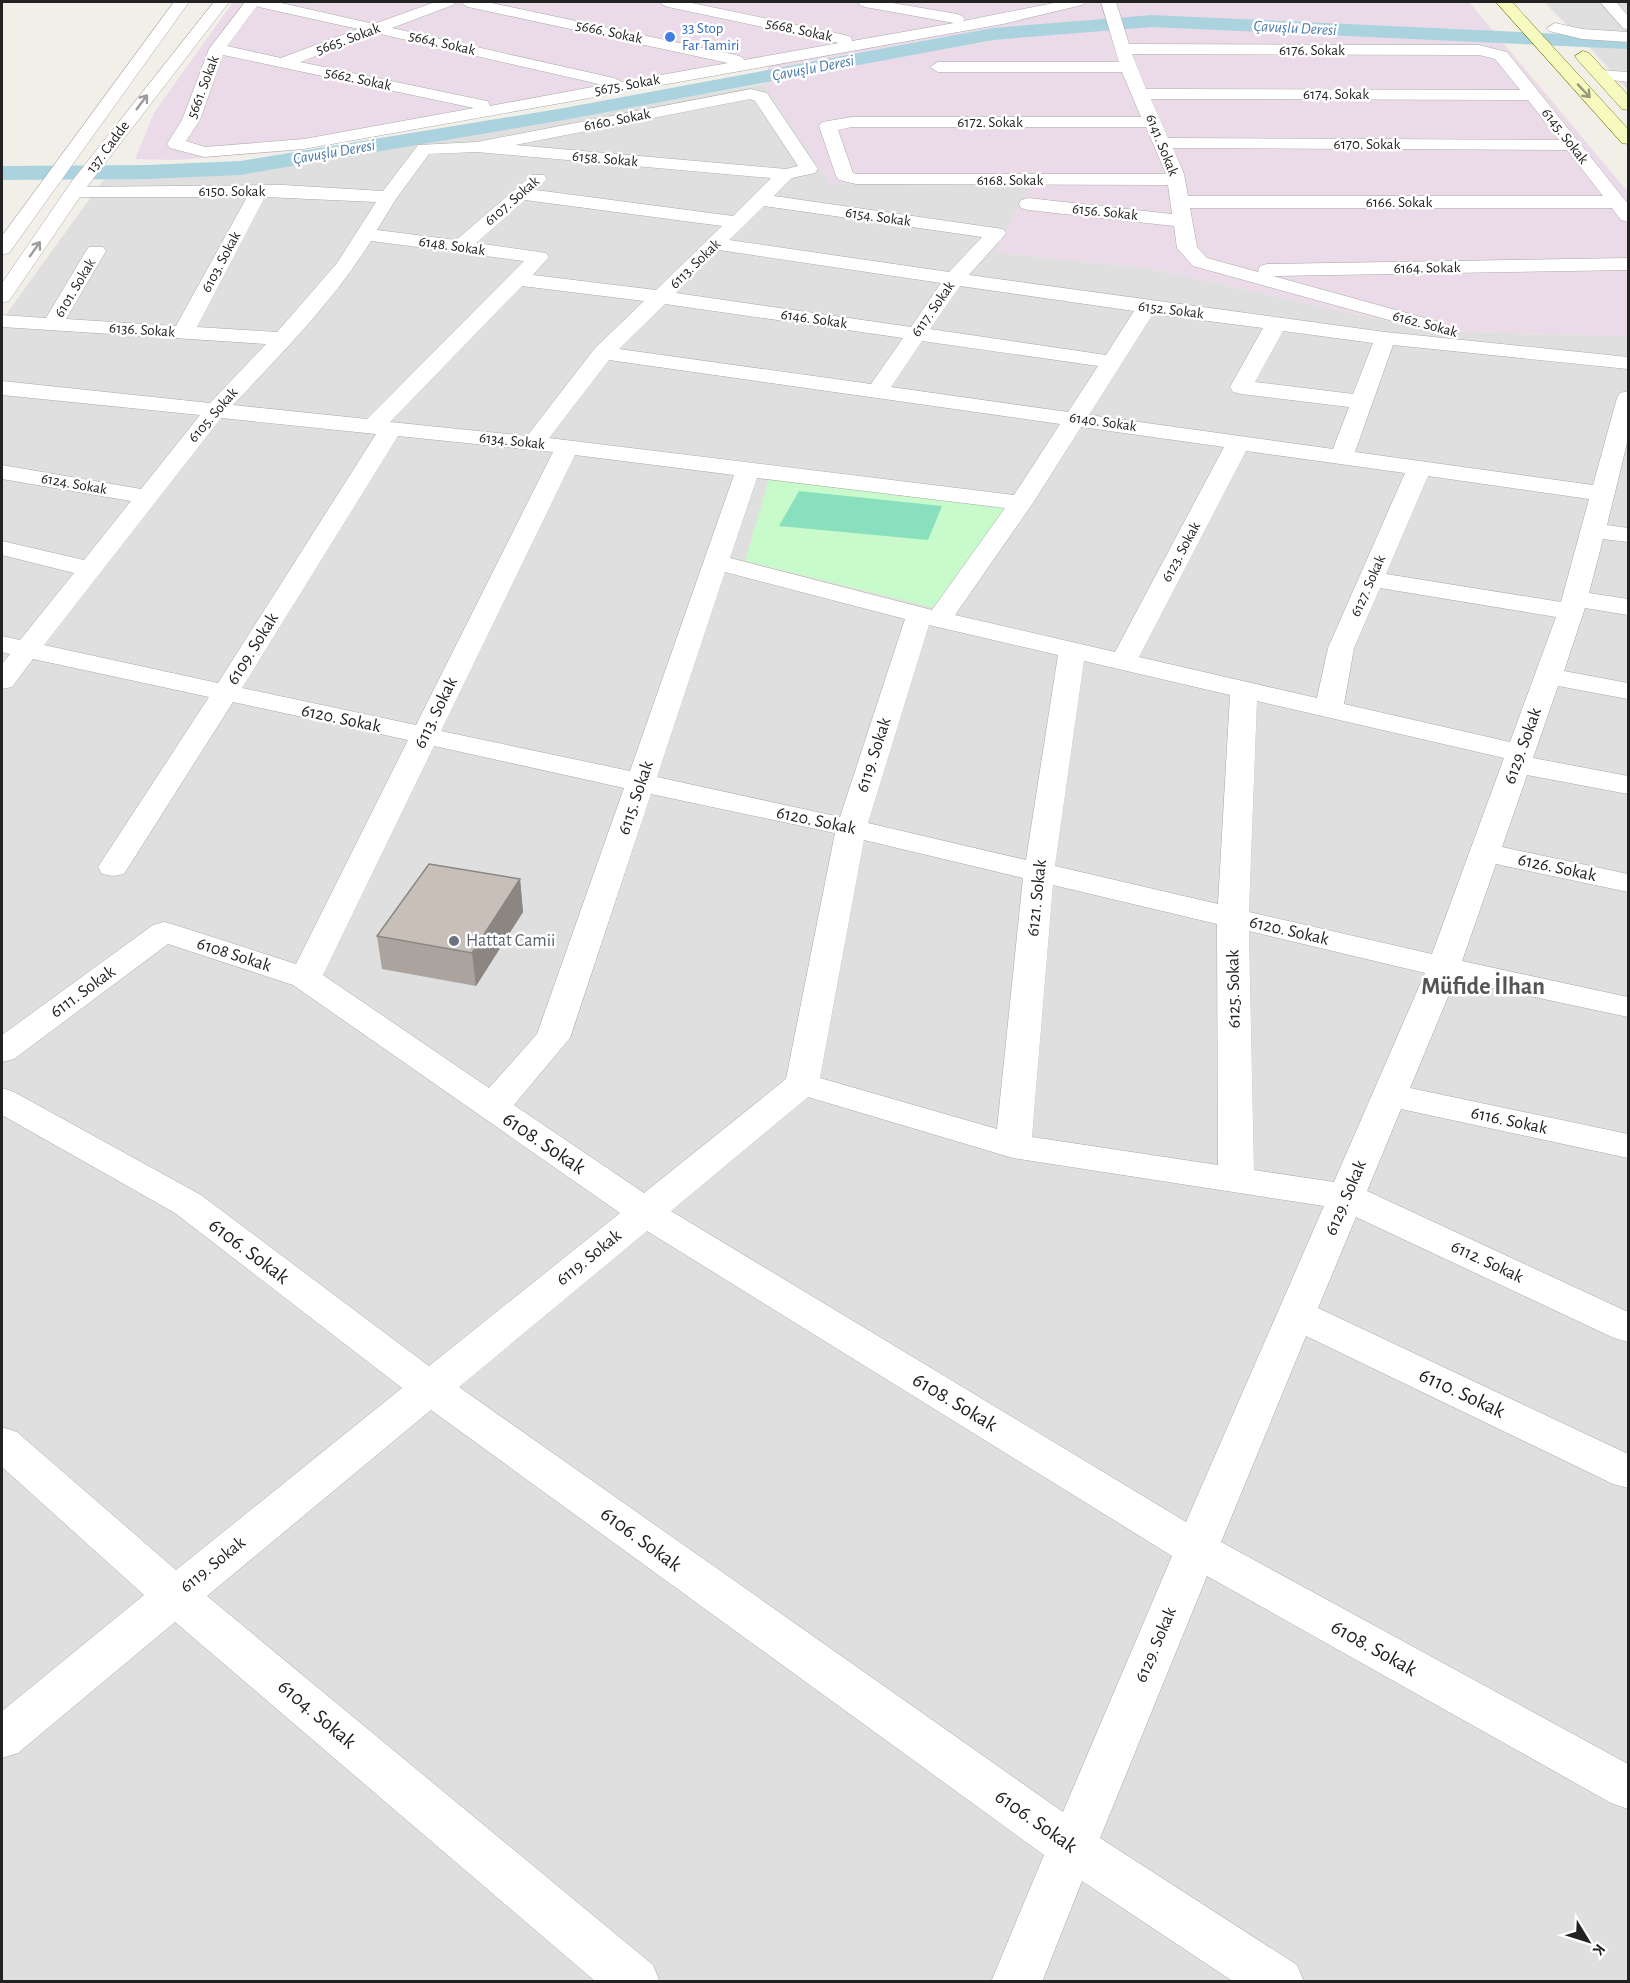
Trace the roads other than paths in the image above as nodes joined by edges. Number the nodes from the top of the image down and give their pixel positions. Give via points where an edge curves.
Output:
1 (181, 2) edge
2 (221, 2) edge
3 (252, 2) edge
4 (259, 2) edge
5 (448, 2) edge
6 (468, 2) edge
7 (668, 2) edge
8 (865, 2) edge
9 (1077, 2) edge
10 (1504, 2) edge
11 (1608, 2) edge
12 (1046, 4) edge
13 (562, 5) dead end
14 (1109, 7) edge
15 (1542, 15) dead end
16 (533, 16) junction
17 (978, 23) junction
18 (1629, 25) edge
19 (378, 27) junction
20 (1555, 28) junction
21 (1629, 37) edge
22 (1120, 42) junction
23 (860, 43) junction
24 (217, 49) junction
25 (1581, 54) junction
26 (1501, 55) joint
27 (1607, 56) dead end
28 (281, 63) junction
29 (751, 63) junction
30 (938, 67) dead end
31 (1129, 67) junction
32 (1600, 75) junction
33 (1629, 77) edge
34 (625, 86) junction
35 (1140, 94) junction
36 (757, 95) joint
37 (1533, 95) junction
38 (1626, 100) edge
39 (499, 109) junction
40 (1153, 122) junction
41 (1629, 139) edge
42 (1162, 143) junction
43 (176, 144) joint
44 (1572, 145) junction
45 (477, 147) junction
46 (424, 149) joint
47 (565, 156) junction
48 (786, 174) junction
49 (845, 176) joint
50 (1176, 180) junction
51 (77, 188) junction
52 (259, 191) junction
53 (521, 194) junction
54 (388, 197) junction
55 (760, 200) junction
56 (1028, 204) dead end
57 (1623, 209) edge
58 (1181, 211) junction
59 (738, 222) junction
60 (996, 233) joint
61 (365, 234) junction
62 (716, 244) junction
63 (460, 247) junction
64 (2, 249) edge
65 (96, 251) dead end
66 (539, 257) joint
67 (1629, 264) edge
68 (1226, 271) junction
69 (516, 279) junction
70 (954, 279) junction
71 (2, 297) edge
72 (662, 297) junction
73 (1147, 307) junction
74 (2, 321) edge
75 (53, 324) junction
76 (1276, 324) junction
77 (183, 333) junction
78 (916, 334) junction
79 (1385, 338) junction
80 (282, 339) junction
81 (1629, 345) edge
82 (603, 353) junction
83 (1112, 362) junction
84 (1629, 363) edge
85 (2, 388) edge
86 (877, 391) junction
87 (1629, 398) edge
88 (1361, 402) junction
89 (215, 411) junction
90 (1076, 418) junction
91 (381, 428) junction
92 (1239, 441) junction
93 (533, 443) junction
94 (567, 447) junction
95 (1342, 456) junction
96 (1620, 459) edge
97 (1420, 467) junction
98 (748, 469) junction
99 (2, 472) edge
100 (1603, 494) junction
101 (147, 497) junction
102 (1021, 503) junction
103 (1593, 530) junction
104 (1629, 535) edge
105 (2, 548) edge
106 (716, 562) junction
107 (90, 569) junction
108 (1371, 579) junction
109 (1573, 605) junction
110 (1629, 607) edge
111 (929, 617) junction
112 (14, 647) edge
113 (1072, 650) junction
114 (1123, 662) junction
115 (1548, 676) junction
116 (2, 681) edge
117 (1244, 690) junction
118 (1629, 691) edge
119 (225, 693) junction
120 (1329, 709) junction
121 (424, 737) junction
122 (1519, 758) junction
123 (640, 784) junction
124 (1629, 785) edge
125 (851, 828) junction
126 (1485, 853) junction
127 (113, 867) dead end
128 (1039, 872) junction
129 (1629, 883) edge
130 (1233, 918) junction
131 (164, 932) joint
132 (1444, 967) junction
133 (305, 978) junction
134 (1629, 1007) edge
135 (2, 1051) edge
136 (802, 1084) junction
137 (1389, 1095) junction
138 (2, 1100) edge
139 (491, 1108) junction
140 (1013, 1146) junction
141 (1629, 1146) edge
142 (1236, 1180) junction
143 (1346, 1197) junction
144 (645, 1212) junction
145 (1296, 1314) junction
146 (1629, 1328) edge
147 (430, 1388) junction
148 (2, 1443) edge
149 (1629, 1472) edge
150 (1196, 1549) junction
151 (175, 1596) junction
152 (2, 1738) edge
153 (1629, 1788) edge
154 (1072, 1847) junction
155 (635, 1982) edge
156 (1016, 1982) edge
157 (1279, 1982) edge

1 - 64 street, 137. Cadde
51 -> 2 street, 137. Cadde
3 - 24 street, 5661. Sokak
4 - 19 street, 5664. Sokak
5 - 19 street, 5665. Sokak
6 - 16 street, 5666. Sokak
7 - 23 street, 5668. Sokak
8 - 17 street
9 - 12 street, 5675. Sokak
10 -> 41 main road
11 - 18 street
12 - 17 street, 5675. Sokak
13 - 16 street
14 - 22 street, 6141. Sokak
15 - 20 main road
16 - 29 street, 5666. Sokak
17 - 23 street, 5675. Sokak
19 - 28 street, 5665. Sokak
19 - 34 street, 5664. Sokak
20 - 21 street
20 - 25 main road
22 - 26 street, 6176. Sokak via 1479,50
22 - 31 street, 6141. Sokak
23 - 29 street, 5675. Sokak
24 - 28 street, 5662. Sokak
24 - 43 street, 5661. Sokak via 191,120
25 - 27 street
25 - 32 main road
26 - 37 street, 6145. Sokak
28 - 39 street, 5662. Sokak
29 - 34 street, 5675. Sokak
30 - 31 street
31 - 35 street, 6141. Sokak
32 - 33 street
32 - 38 main road
34 - 39 street, 5675. Sokak
35 - 37 street, 6174. Sokak
35 - 40 street, 6141. Sokak
36 - 45 street, 6160. Sokak
36 - 48 street, 6113. Sokak via 809,169
37 - 44 street, 6145. Sokak
39 - 43 street, 5675. Sokak via 304,144 204,152
40 - 42 street, 6141. Sokak
40 - 49 street, 6172. Sokak via 852,122 828,126
42 - 44 street, 6170. Sokak
42 - 50 street, 6141. Sokak
44 - 57 street, 6145. Sokak
45 - 46 street, 6158. Sokak
45 - 47 street, 6158. Sokak
46 - 54 street, 6105. Sokak
47 - 48 street, 6158. Sokak
47 - 53 street, 6107. Sokak
48 - 55 street, 6113. Sokak
49 - 50 street, 6168. Sokak
50 - 58 street, 6141. Sokak
51 - 52 street, 6150. Sokak
71 -> 51 street, 137. Cadde
52 - 54 street, 6150. Sokak
52 - 77 street, 6103. Sokak
53 - 59 street
53 - 63 street, 6107. Sokak
54 - 61 street, 6105. Sokak
55 - 59 street, 6113. Sokak
55 - 60 street, 6154. Sokak
56 - 58 street, 6156. Sokak
57 - 58 street, 6166. Sokak
58 - 68 street, 6141. Sokak via 1187,248 1200,262
59 - 62 street, 6113. Sokak
60 - 70 street, 6117. Sokak
61 - 63 street, 6148. Sokak
61 - 80 street, 6105. Sokak via 345,266
62 - 70 street, 6152. Sokak
62 - 72 street, 6113. Sokak
63 - 66 street, 6148. Sokak
65 - 75 street, 6101. Sokak
66 - 69 street, 6109. Sokak
67 - 68 street, 6164. Sokak
68 - 81 street, 6162. Sokak via 1463,334 1597,347
69 - 72 street, 6146. Sokak
69 - 91 street, 6109. Sokak
70 - 73 street, 6152. Sokak
70 - 78 street, 6117. Sokak
72 - 78 street, 6146. Sokak
72 - 82 street, 6113. Sokak
73 - 76 street, 6152. Sokak
73 - 83 street, 6119. Sokak
74 - 75 street, 6136. Sokak
75 - 77 street, 6136. Sokak
76 - 79 street, 6152. Sokak
76 - 88 street via 1241,387
77 - 80 street, 6136. Sokak
78 - 83 street, 6146. Sokak
78 - 86 street, 6117. Sokak
79 - 84 street, 6152. Sokak
79 - 88 street
80 - 89 street, 6105. Sokak
82 - 86 street, 6140. Sokak
82 - 93 street, 6113. Sokak
83 - 90 street, 6119. Sokak
85 - 89 street, 6134. Sokak
86 - 90 street, 6140. Sokak
87 - 96 street, 6129. Sokak
88 - 95 street
89 - 91 street, 6134. Sokak
89 - 101 street, 6105. Sokak
90 - 92 street, 6140. Sokak
90 - 102 street, 6119. Sokak
91 - 93 street, 6134. Sokak
91 - 119 street, 6109. Sokak
92 - 95 street, 6140. Sokak
92 - 114 street, 6123. Sokak
93 - 94 street, 6134. Sokak
94 - 98 street, 6134. Sokak
94 - 121 street, 6113. Sokak
95 - 97 street, 6140. Sokak
96 - 100 street, 6129. Sokak
97 - 100 street, 6140. Sokak
97 - 108 street, 6127. Sokak
98 - 102 street, 6134. Sokak
98 - 106 street, 6115. Sokak
99 - 101 street, 6124. Sokak
100 - 103 street, 6129. Sokak
101 - 107 street, 6105. Sokak
102 - 111 street, 6119. Sokak
103 - 104 street
103 - 109 street, 6129. Sokak
105 - 107 street
106 - 111 street
106 - 123 street, 6115. Sokak
107 - 112 street, 6105. Sokak
108 - 109 street
108 - 120 street, 6127. Sokak via 1341,648
109 - 110 street
109 - 115 street, 6129. Sokak
111 - 113 street
111 - 125 street, 6119. Sokak
112 - 116 street, 6105. Sokak
112 - 119 street, 6120. Sokak
113 - 114 street
113 - 128 street, 6121. Sokak
114 - 117 street
115 - 118 street
115 - 122 street, 6129. Sokak
117 - 120 street
117 - 130 street, 6125. Sokak
119 - 121 street, 6120. Sokak
119 - 127 street, 6109. Sokak
120 - 122 street
121 - 123 street, 6120. Sokak
121 - 133 street, 6113. Sokak
122 - 124 street
122 - 126 street, 6129. Sokak
123 - 125 street, 6120. Sokak
123 - 139 street, 6115. Sokak via 554,1038
125 - 128 street, 6120. Sokak
125 - 136 street, 6119. Sokak
126 - 129 street, 6126. Sokak
126 - 132 street, 6129. Sokak
128 - 130 street, 6120. Sokak
128 - 140 street, 6121. Sokak
130 - 132 street, 6120. Sokak
130 - 142 street, 6125. Sokak
131 - 133 street, 6108 Sokak
131 - 135 street, 6111. Sokak
132 - 134 street, 6120. Sokak
132 - 137 street, 6129. Sokak
133 - 139 street, 6108. Sokak
136 - 140 street, 6112. Sokak
136 - 144 street, 6119. Sokak
137 - 141 street, 6116. Sokak
137 - 143 street, 6129. Sokak
138 - 147 street, 6106. Sokak via 188,1204
139 - 144 street, 6108. Sokak
140 - 142 street, 6112. Sokak
142 - 143 street, 6112. Sokak
143 - 145 street, 6129. Sokak
143 - 146 street, 6112. Sokak
144 - 147 street, 6119. Sokak
144 - 150 street, 6108. Sokak
145 - 149 street, 6110. Sokak
145 - 150 street, 6129. Sokak
147 - 151 street, 6119. Sokak
147 - 154 street, 6106. Sokak
148 - 151 street, 6104. Sokak
150 - 153 street, 6108. Sokak
150 - 154 street, 6129. Sokak
151 - 152 street, 6119. Sokak
151 - 155 street, 6104. Sokak
154 - 156 street, 6129. Sokak
154 - 157 street, 6106. Sokak

